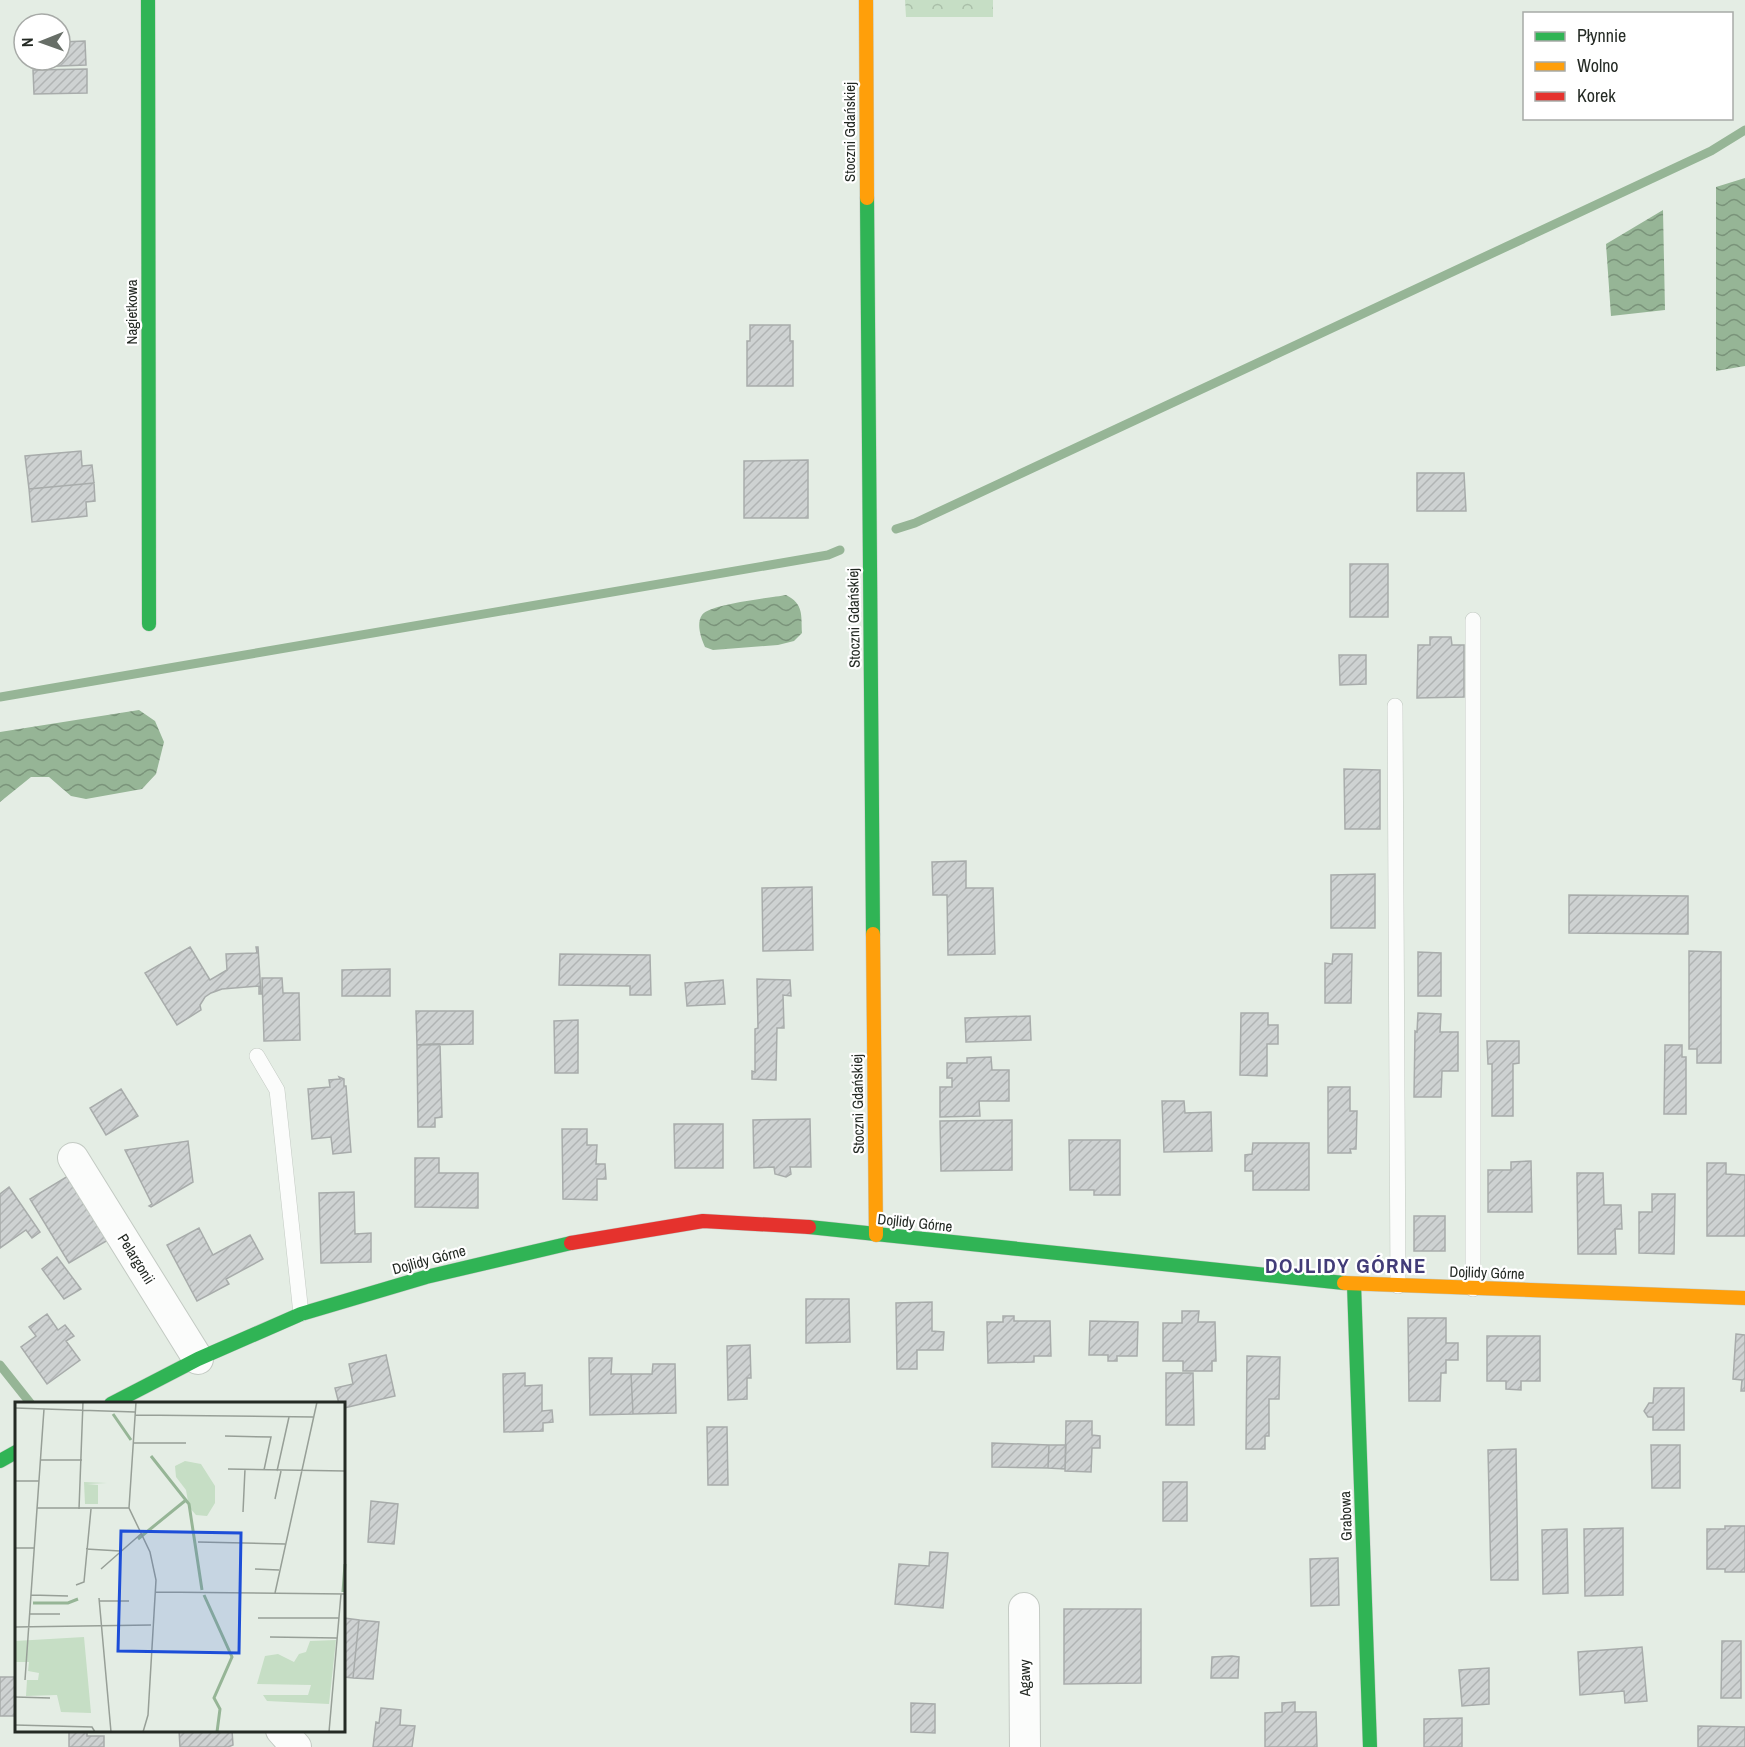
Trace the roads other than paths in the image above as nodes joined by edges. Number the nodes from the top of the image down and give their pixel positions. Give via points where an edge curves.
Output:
1 (148, 0) edge
2 (867, 0) edge
3 (1473, 620) dead end
4 (149, 624) dead end
5 (1395, 706) dead end
6 (257, 1056) dead end
7 (73, 1158) dead end
8 (876, 1235) junction
9 (1354, 1284) junction
10 (1398, 1286) junction
11 (1473, 1289) junction
12 (1745, 1298) edge
13 (301, 1314) junction
14 (198, 1359) junction
15 (115, 1402) edge
16 (15, 1453) edge
17 (0, 1461) edge
18 (1024, 1608) dead end
19 (1025, 1747) edge
20 (1370, 1747) edge

1 - 4 street, Nagietkowa
2 - 8 street, Stoczni Gdańskiej
3 - 11 lane
5 - 10 lane
6 - 13 lane via 277,1090
7 - 14 street, Pelargonii
8 - 9 street, Dojlidy Górne
8 - 13 street, Dojlidy Górne via 781,1224 703,1221 555,1246 426,1277
9 - 10 street, Dojlidy Górne
9 - 20 street, Grabowa
10 - 11 street, Dojlidy Górne
11 - 12 street, Dojlidy Górne
13 - 14 street, Dojlidy Górne
14 - 15 street, Dojlidy Górne
16 - 17 street
18 - 19 street, Agawy

